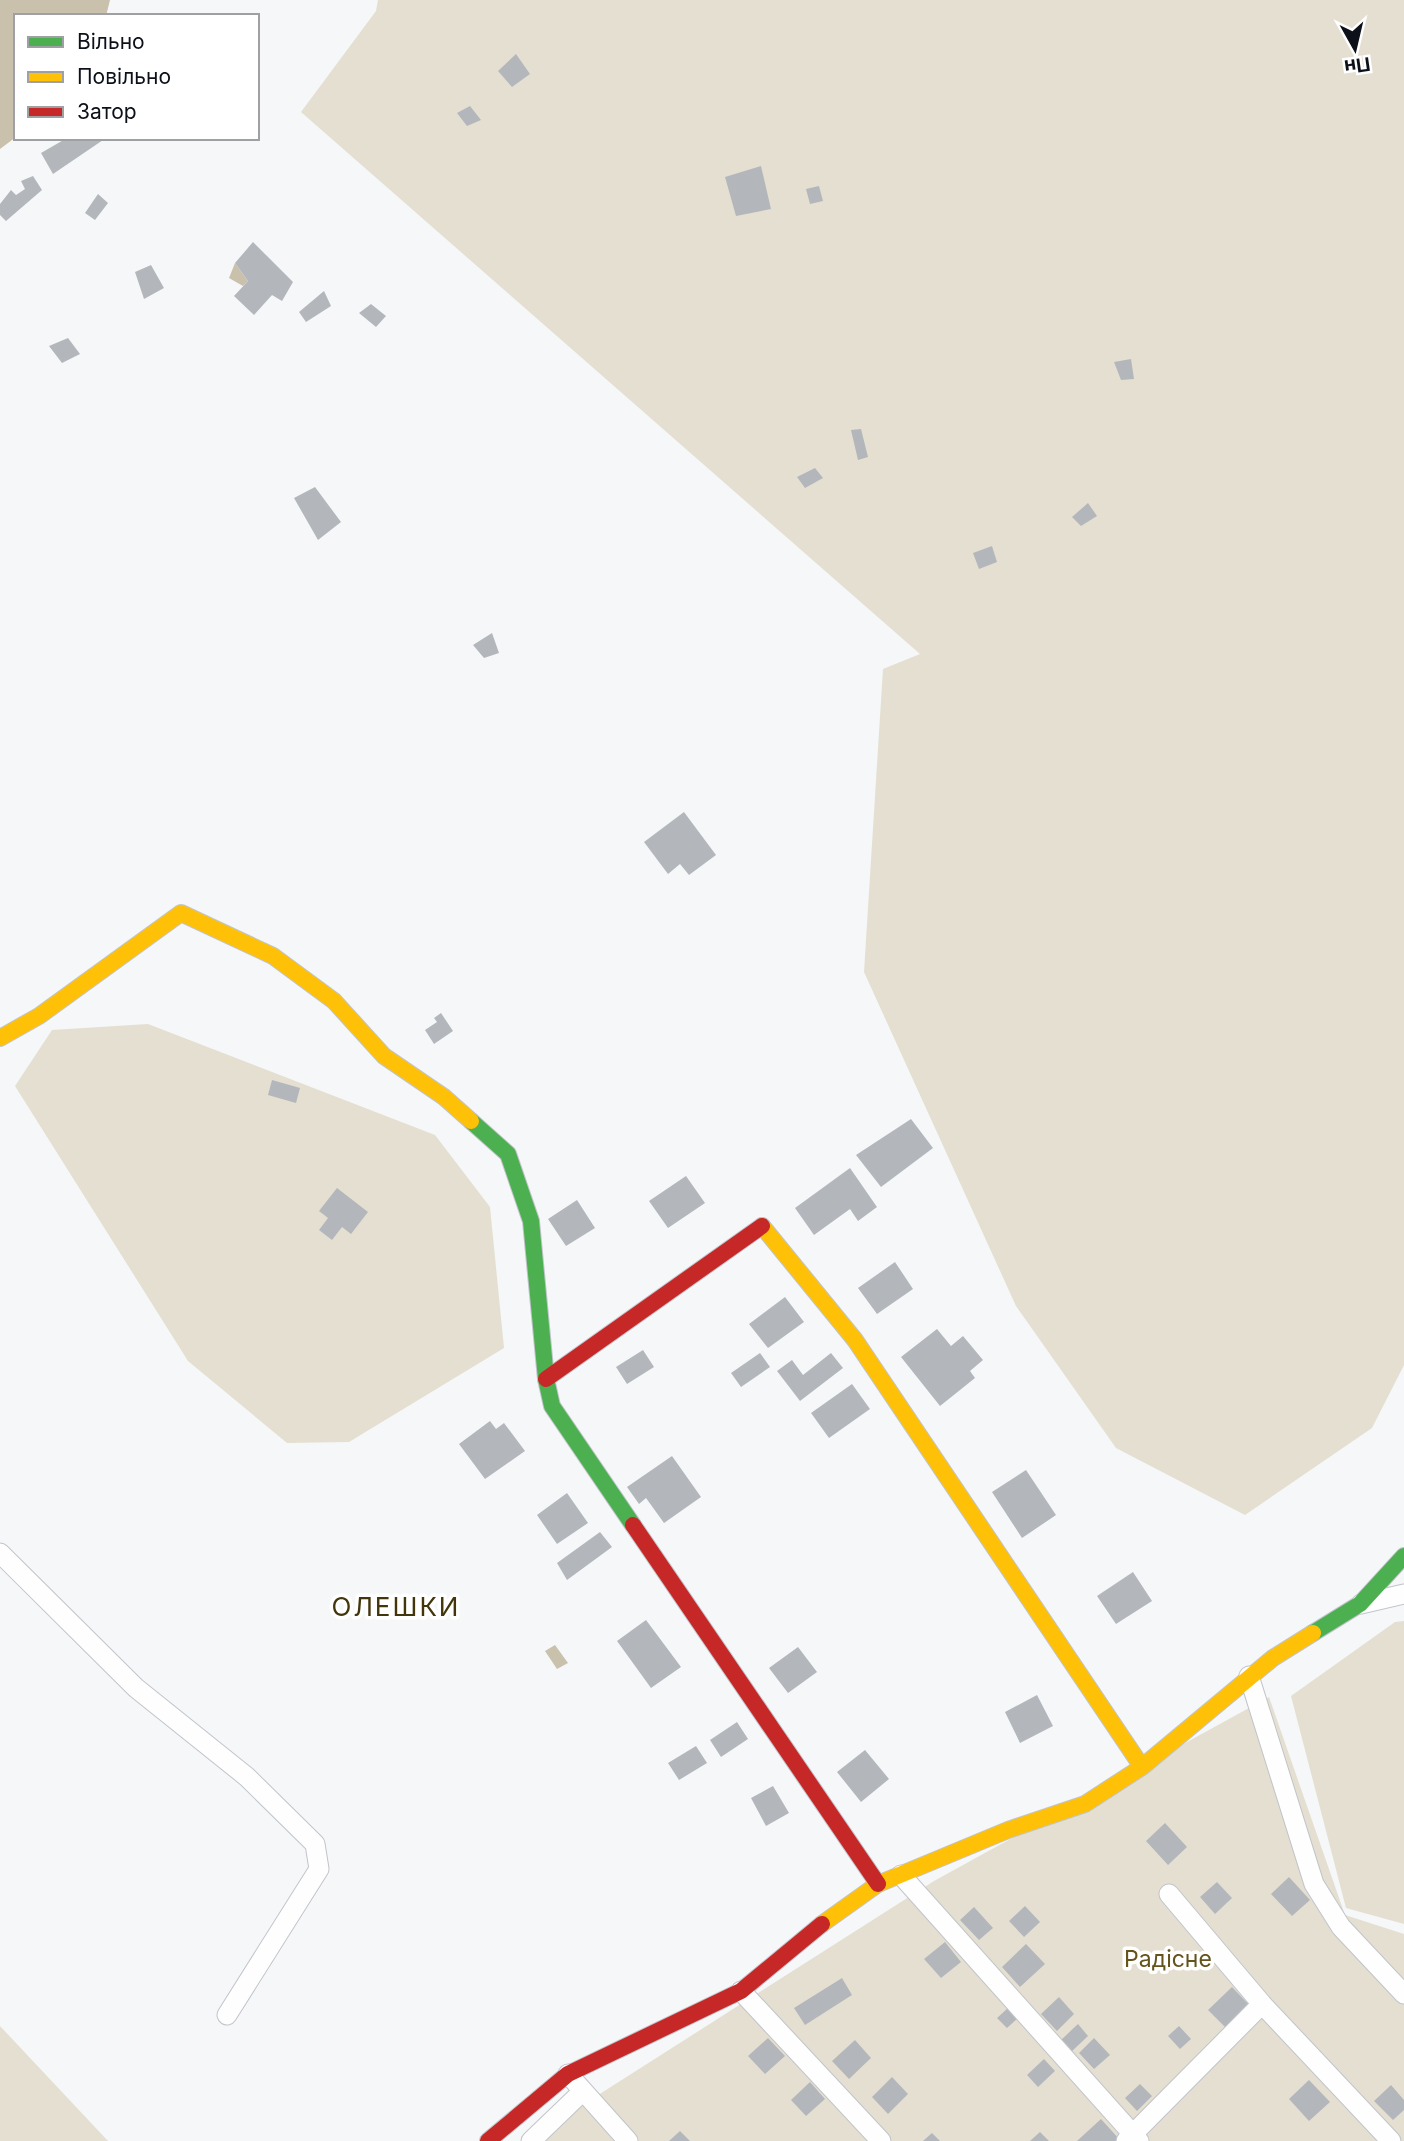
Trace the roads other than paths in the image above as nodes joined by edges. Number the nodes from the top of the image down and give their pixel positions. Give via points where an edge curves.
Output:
1 (0, 1038) edge
2 (546, 1379) junction
3 (0, 1553) edge
4 (1404, 1556) edge
5 (1404, 1594) edge
6 (1360, 1604) junction
7 (1249, 1676) junction
8 (1142, 1767) junction
9 (901, 1875) junction
10 (877, 1884) junction
11 (1170, 1894) dead end
12 (741, 1991) junction
13 (1404, 1994) edge
14 (1262, 2004) junction
15 (227, 2015) dead end
16 (568, 2074) junction
17 (583, 2091) junction
18 (1133, 2139) edge
19 (488, 2141) edge
20 (531, 2141) edge
21 (628, 2141) edge
22 (881, 2141) edge
23 (1391, 2141) edge

1 - 2 street via 39,1016 181,913 273,956 334,1001 384,1056 444,1097 508,1153 531,1221
2 - 8 street via 763,1224 856,1340
2 - 10 street via 552,1406
3 - 15 street via 136,1688 247,1777 315,1844 319,1869
4 - 6 street
5 - 6 street
6 - 7 street
7 - 8 street
7 - 13 street via 1314,1884 1341,1927
8 - 9 street via 1085,1804
9 - 10 street
9 - 18 street
10 - 12 street
11 - 14 street
12 - 16 street
12 - 22 street
14 - 18 street
14 - 23 street
16 - 17 street
16 - 19 street
17 - 20 street
17 - 21 street

